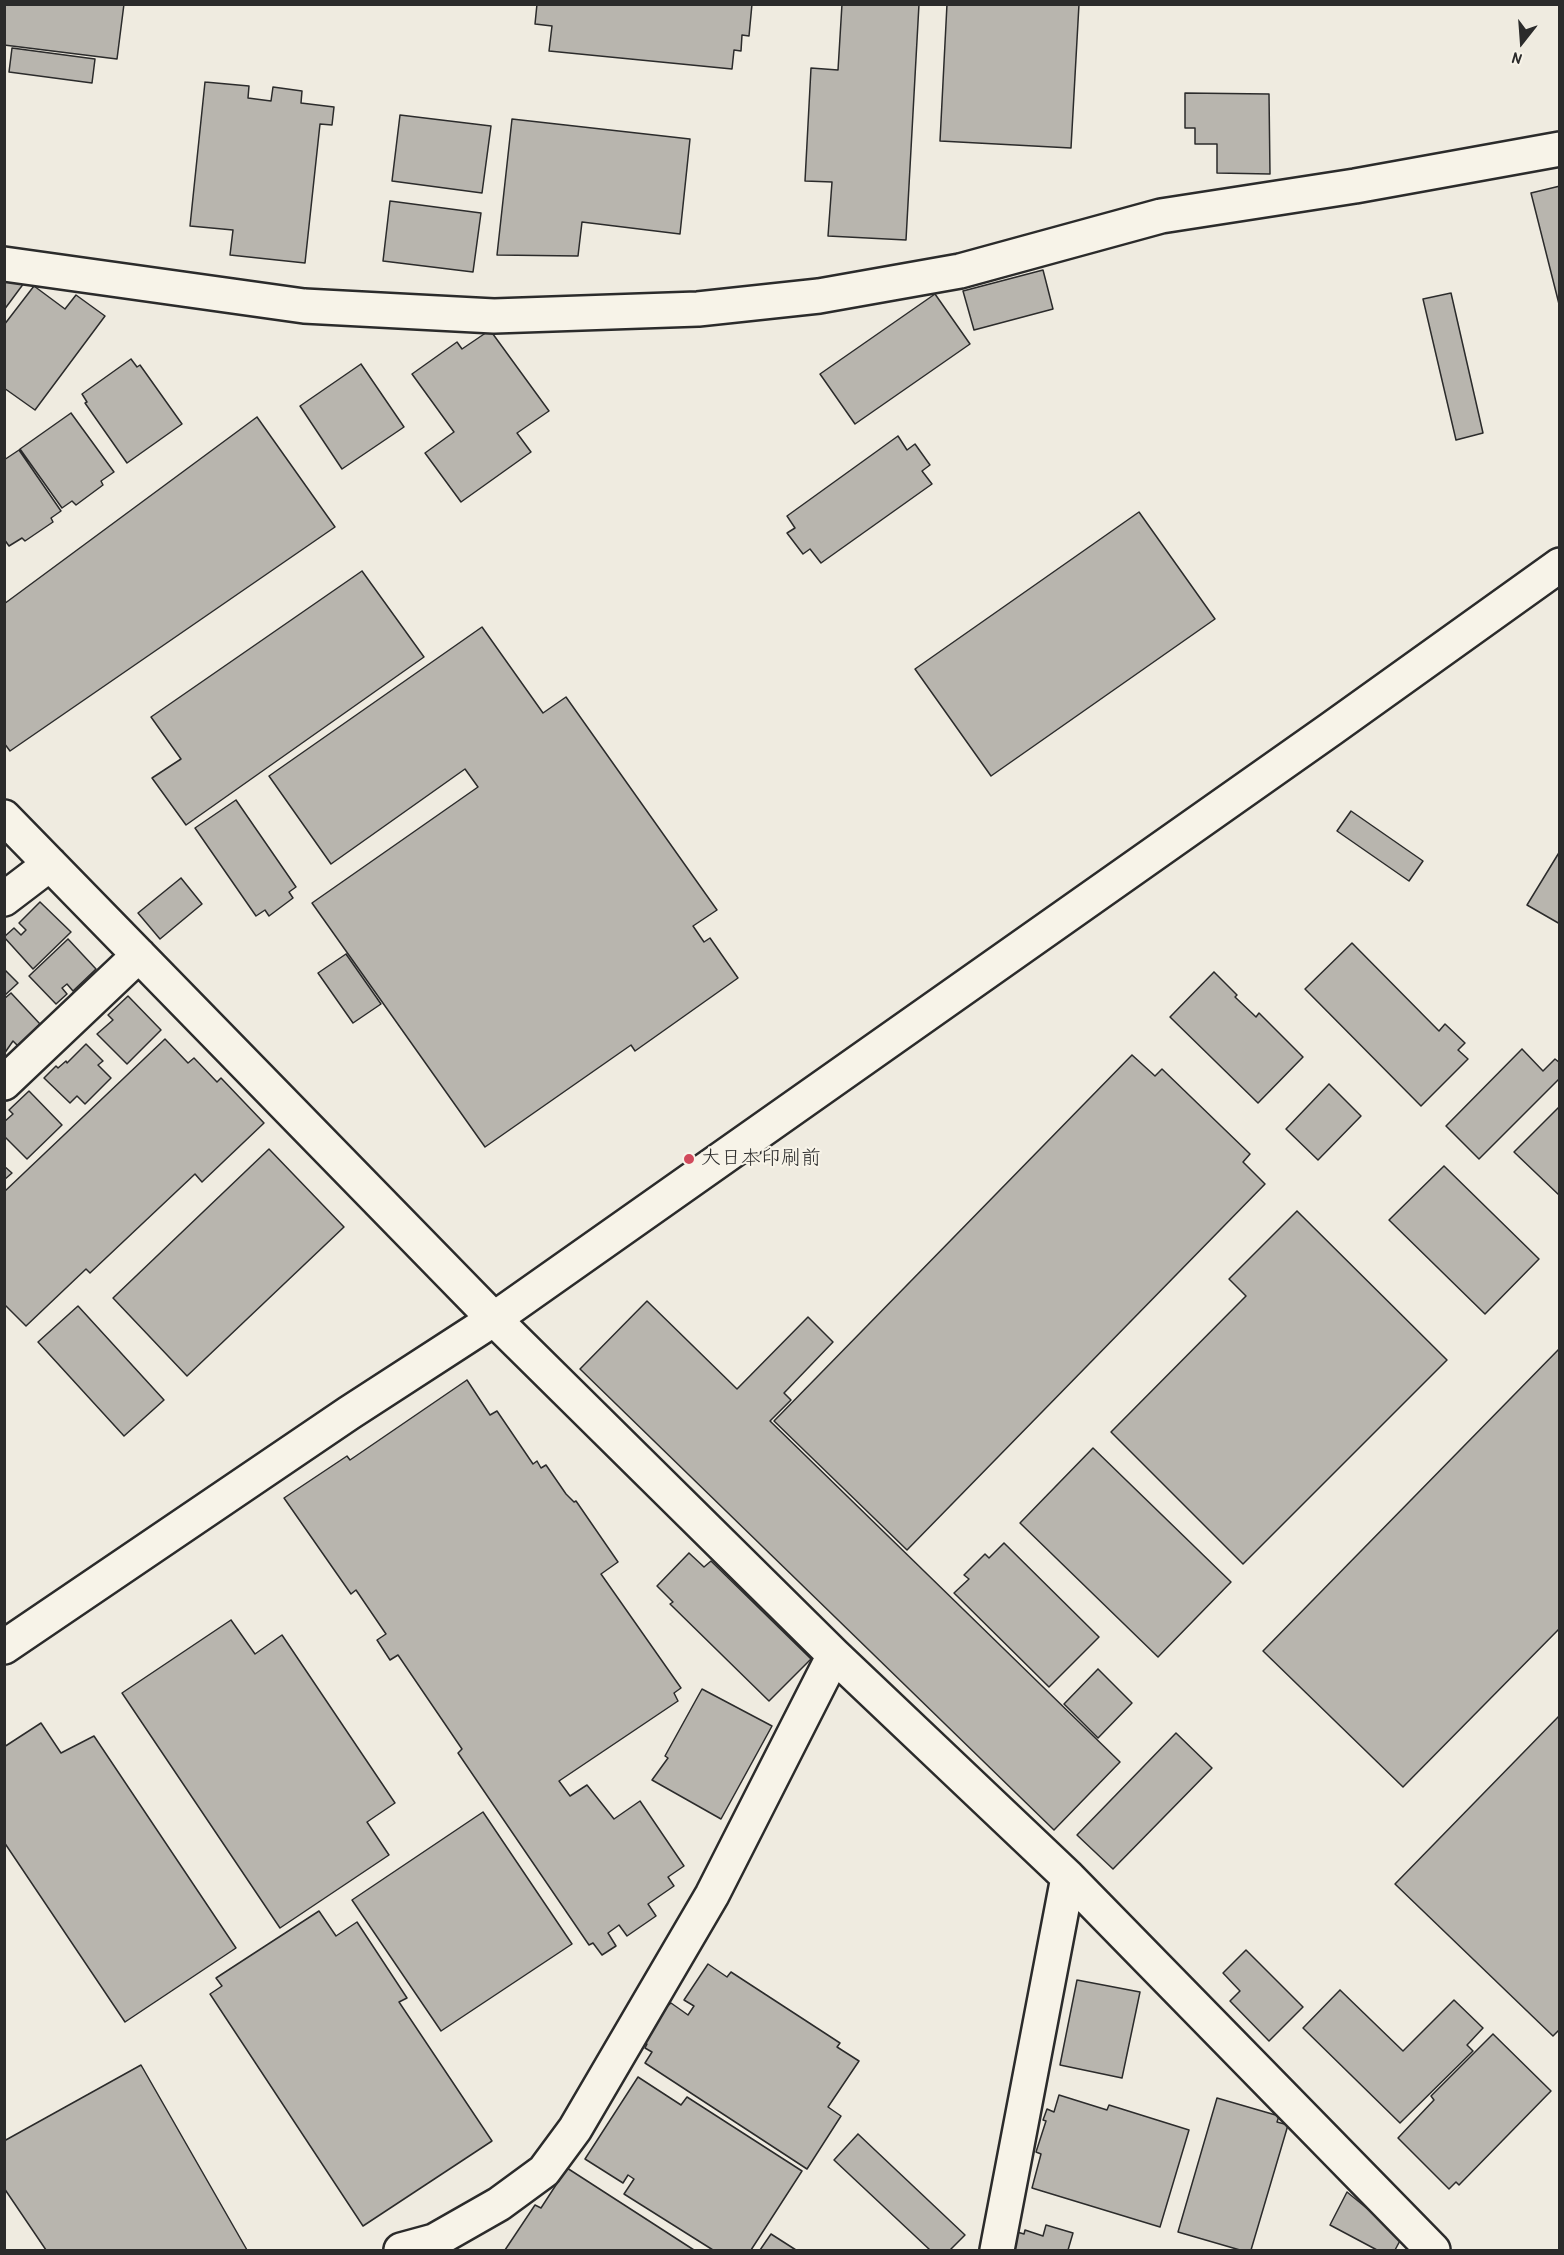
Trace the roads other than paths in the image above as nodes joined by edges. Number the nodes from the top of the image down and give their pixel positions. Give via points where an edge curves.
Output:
1 (1560, 149) edge
2 (4, 264) edge
3 (1560, 565) edge
4 (4, 817) edge
5 (50, 864) junction
6 (4, 899) edge
7 (139, 955) junction
8 (4, 1083) edge
9 (494, 1319) junction
10 (4, 1647) edge
11 (834, 1654) junction
12 (1068, 1877) junction
13 (428, 2247) edge
14 (997, 2250) edge
15 (1433, 2250) edge

1 - 2 street via 1161,216 960,271 819,296 698,309 494,316 304,306
3 - 9 street
4 - 5 street
5 - 6 street
5 - 7 street
7 - 8 street
7 - 9 street
9 - 10 street
9 - 11 street
11 - 12 street
11 - 13 street via 712,1895 575,2129 544,2171
12 - 14 street
12 - 15 street

